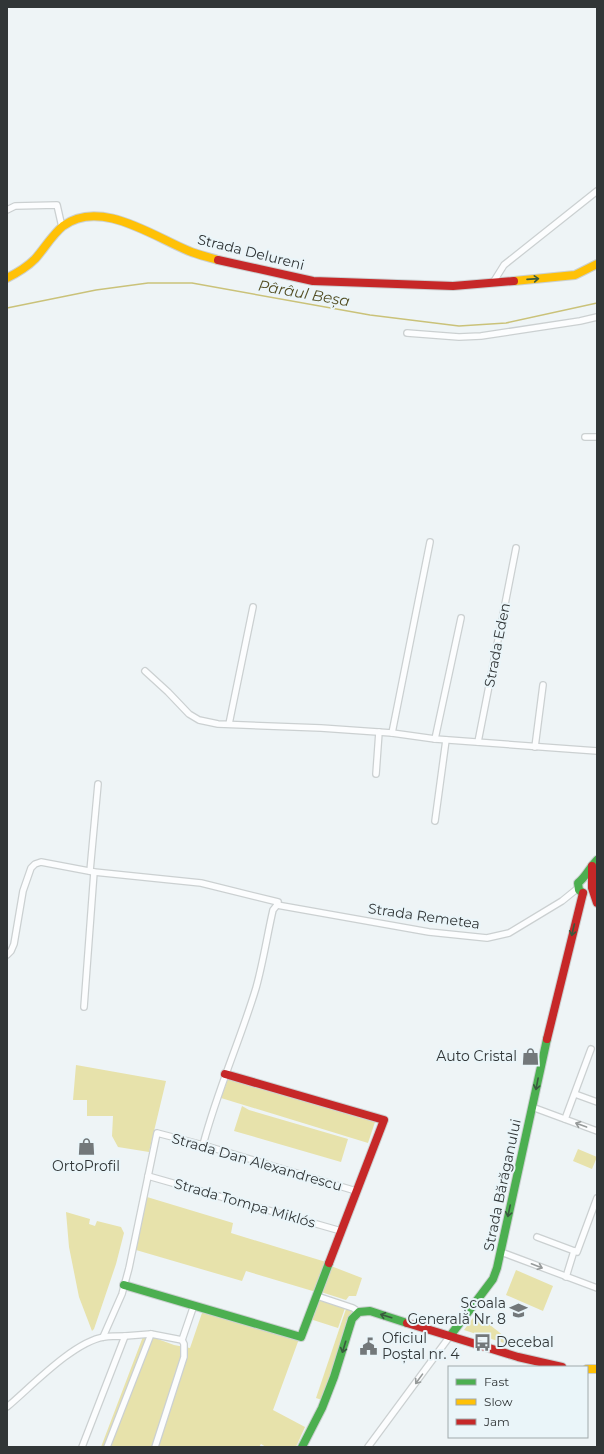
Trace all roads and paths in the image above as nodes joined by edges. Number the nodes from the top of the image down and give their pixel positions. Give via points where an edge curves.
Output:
1 (597, 191) edge
2 (7, 210) edge
3 (62, 227) junction
4 (597, 264) edge
5 (7, 278) edge
6 (494, 281) junction
7 (597, 317) edge
8 (407, 333) dead end
9 (585, 437) dead end
10 (597, 437) edge
11 (430, 542) dead end
12 (516, 548) dead end
13 (253, 607) dead end
14 (461, 618) dead end
15 (145, 671) dead end
16 (543, 685) dead end
17 (229, 724) junction
18 (379, 732) junction
19 (392, 732) junction
20 (435, 739) junction
21 (446, 740) junction
22 (478, 742) junction
23 (535, 747) junction
24 (597, 751) edge
25 (376, 774) dead end
26 (98, 784) dead end
27 (434, 821) dead end
28 (594, 863) edge
29 (92, 871) junction
30 (586, 889) junction
31 (596, 901) edge
32 (277, 905) junction
33 (7, 955) edge
34 (84, 1007) dead end
35 (591, 1049) dead end
36 (226, 1074) junction
37 (575, 1094) junction
38 (597, 1102) edge
39 (532, 1107) junction
40 (565, 1119) junction
41 (597, 1131) edge
42 (203, 1145) junction
43 (148, 1176) junction
44 (356, 1191) junction
45 (597, 1198) edge
46 (342, 1231) junction
47 (537, 1237) dead end
48 (574, 1251) junction
49 (500, 1252) junction
50 (566, 1277) junction
51 (124, 1285) junction
52 (597, 1287) edge
53 (317, 1296) junction
54 (194, 1306) junction
55 (359, 1312) junction
56 (151, 1334) junction
57 (125, 1336) junction
58 (450, 1336) junction
59 (103, 1337) junction
60 (182, 1340) junction
61 (558, 1366) edge
62 (7, 1407) edge
63 (82, 1447) edge
64 (109, 1447) edge
65 (155, 1447) edge
66 (302, 1447) edge
67 (368, 1447) edge

1 - 6 street via 504,265
2 - 3 street via 15,206 57,205
3 - 5 street, Strada Delureni via 34,260
3 - 6 street, Strada Delureni via 75,219 112,218 189,251 313,281 453,286
6 -> 4 street, Strada Delureni via 575,275
7 - 8 street via 481,336
9 - 10 street
11 - 19 street
12 - 22 street, Strada Eden
13 - 17 street
14 - 20 street
15 - 17 street via 189,714 199,720
16 - 23 street
17 - 18 street
18 - 19 street
18 - 25 street
19 - 20 street
20 - 21 street
21 - 22 street
21 - 27 street
22 - 23 street
23 - 24 street
26 - 29 street
28 - 30 street
28 - 30 street via 583,879 588,879
29 - 32 street, Strada Remetea via 201,883 278,902
29 - 33 street via 41,862 35,864 31,868 23,891 14,944
29 - 34 street
30 - 31 street
30 - 32 street, Strada Remetea via 509,933 487,938 429,932
30 -> 39 street, Strada Bărăganului via 577,910
32 - 36 street via 272,910 256,986
35 - 37 street
36 - 42 street
36 - 44 street via 384,1120
37 - 38 street
37 - 40 street
39 - 40 street
39 -> 49 street, Strada Bărăganului
41 -> 40 street
42 - 43 street, Strada Dan Alexandrescu via 157,1133
42 - 44 street, Strada Dan Alexandrescu
43 - 46 street, Strada Tompa Miklós
43 - 51 street
44 - 46 street
45 - 48 street via 577,1252
46 - 53 street
47 - 48 street
48 - 50 street
49 -> 50 street
49 - 58 street, Strada Bărăganului via 493,1279
50 - 52 street
51 - 54 street
51 - 59 street
53 - 54 street via 301,1337
53 - 55 street
54 - 60 street
58 -> 55 street via 370,1312
55 -> 66 street via 352,1319 329,1392
56 - 57 street
56 - 60 street
56 - 64 street
57 - 59 street
57 - 63 street
58 - 61 street
58 -> 67 street, Strada Bărăganului
59 - 62 street via 73,1351
60 - 65 street via 184,1357

